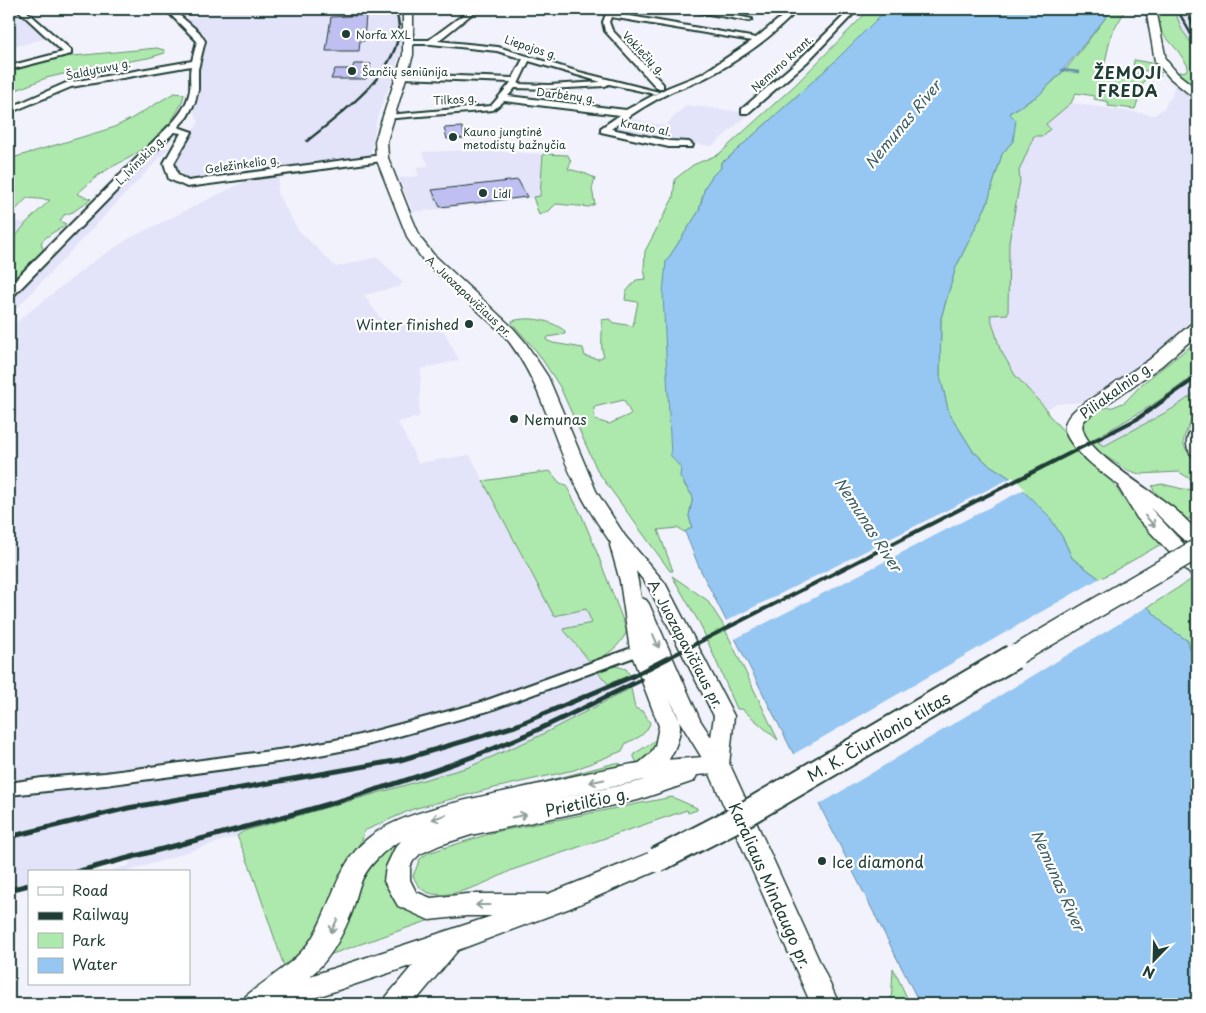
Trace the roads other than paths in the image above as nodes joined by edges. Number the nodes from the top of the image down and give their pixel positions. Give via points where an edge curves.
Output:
1 (20, 9) edge
2 (168, 9) edge
3 (408, 9) edge
4 (474, 9) edge
5 (692, 9) edge
6 (795, 9) edge
7 (855, 9) edge
8 (1151, 9) edge
9 (610, 11) edge
10 (749, 19) dead end
11 (756, 40) junction
12 (409, 42) junction
13 (430, 42) junction
14 (528, 58) junction
15 (195, 63) junction
16 (9, 68) edge
17 (401, 76) junction
18 (611, 82) junction
19 (514, 83) junction
20 (655, 91) junction
21 (1197, 95) edge
22 (501, 98) junction
23 (9, 111) edge
24 (745, 111) dead end
25 (628, 113) junction
26 (387, 117) junction
27 (172, 128) junction
28 (688, 145) dead end
29 (382, 158) junction
30 (9, 292) edge
31 (1197, 328) edge
32 (1197, 434) edge
33 (1197, 450) edge
34 (1123, 481) junction
35 (618, 540) junction
36 (1197, 542) edge
37 (1197, 549) edge
38 (1197, 570) edge
39 (629, 581) junction
40 (640, 650) junction
41 (718, 765) junction
42 (645, 771) junction
43 (9, 789) edge
44 (550, 905) junction
45 (448, 943) junction
46 (257, 1004) edge
47 (397, 1004) edge
48 (825, 1004) edge

1 - 16 street via 68,52
2 - 15 street, L. Ivinskio g. via 200,38 201,46
3 - 12 main road, A. Juozapavičiaus pr.
4 - 13 street
5 - 10 street
6 - 11 street, Kranto al.
7 - 24 street, Nemuno krant. via 804,60
8 - 21 main road via 1161,61
9 - 11 street
9 - 20 street, Vokiečių g. via 606,24 612,36 634,56
11 - 20 street, Kranto al. via 729,61 671,89
12 - 13 street, Liepojos g.
12 - 17 main road, A. Juozapavičiaus pr.
13 - 14 street, Liepojos g. via 498,49
14 - 18 street, Liepojos g.
14 - 19 street, Tilkos g. via 520,67
15 - 23 street, Šaldytuvų g. via 69,85
15 - 27 street, L. Ivinskio g. via 191,102
17 - 19 street
17 - 26 main road, A. Juozapavičiaus pr.
18 - 19 street via 564,87
18 - 20 street, Liepojos g.
19 - 22 street, Tilkos g.
20 - 25 street, Kranto al.
22 - 25 street, Darbėnų g.
22 - 26 street, Tilkos g. via 493,108
25 - 28 street, Kranto al. via 604,130
26 - 29 main road, A. Juozapavičiaus pr. via 381,141
27 - 29 street, Geležinkelio g. via 187,132 169,163 173,178 187,184
27 - 30 street, L. Ivinskio g.
29 - 35 main road, A. Juozapavičiaus pr. via 418,245 508,331 531,360 544,384 587,491
31 - 34 main road, Piliakalnio g. via 1155,363 1075,420 1073,428 1078,439
32 - 33 main road
34 - 36 main road via 1167,512
34 -> 38 main road via 1144,514
35 - 39 main road, A. Juozapavičiaus pr.
35 - 41 main road, A. Juozapavičiaus pr. via 656,583 724,716
37 - 44 main road, M. K. Čiurlionio tiltas, bridge via 740,817 657,860
39 - 40 main road, A. Juozapavičiaus pr.
39 -> 41 main road, A. Juozapavičiaus pr. via 690,722
40 - 42 main road, A. Juozapavičiaus pr. via 670,726 666,746 658,760
40 - 43 street via 483,707 356,742 105,780
41 - 42 main road, Prietilčio g.
44 -> 41 main road, Prietilčio g. via 467,905 428,909 407,899 397,881 398,867 411,847 433,837 638,790
41 - 48 main road, Karaliaus Mindaugo pr.
42 -> 46 main road, Prietilčio g. via 453,812 389,836 363,858 350,878 337,918 320,948 307,963
44 - 45 main road, Prietilčio g.
45 - 46 main road, Prietilčio g.
45 - 47 main road

